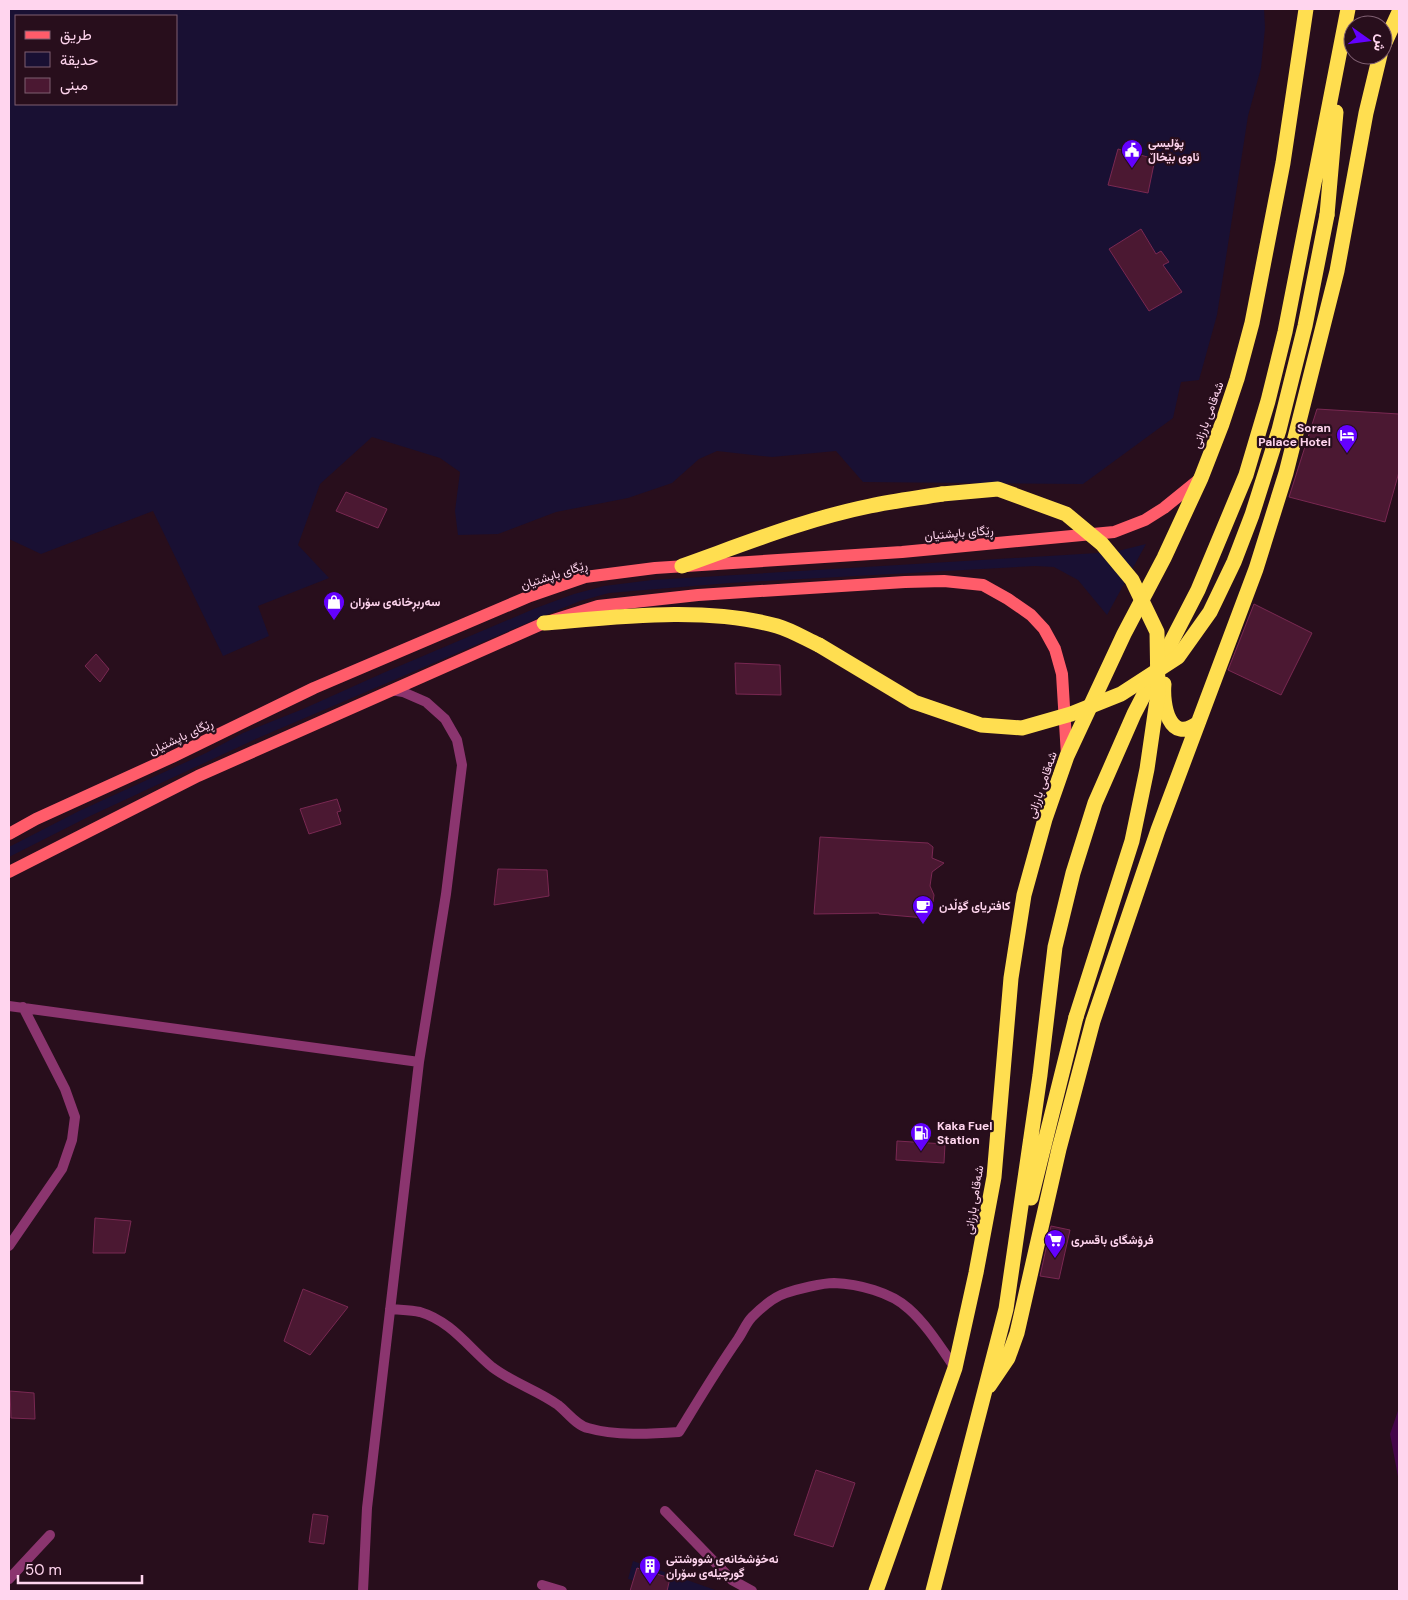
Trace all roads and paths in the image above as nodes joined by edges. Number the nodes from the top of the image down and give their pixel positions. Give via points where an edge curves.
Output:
1 (1306, 9) edge
2 (1348, 9) edge
3 (1399, 12) edge
4 (1393, 25) edge
5 (1378, 65) edge
6 (1334, 78) junction
7 (1201, 478) junction
8 (682, 566) junction
9 (544, 623) junction
10 (1177, 631) junction
11 (391, 690) junction
12 (1169, 721) junction
13 (1198, 724) junction
14 (1067, 756) junction
15 (1179, 775) junction
16 (9, 834) edge
17 (9, 872) edge
18 (9, 1006) edge
19 (23, 1007) junction
20 (419, 1062) junction
21 (9, 1246) edge
22 (390, 1309) junction
23 (1006, 1309) junction
24 (955, 1368) junction
25 (985, 1391) junction
26 (666, 1511) dead end
27 (50, 1535) dead end
28 (9, 1579) edge
29 (542, 1584) dead end
30 (363, 1591) edge
31 (562, 1591) edge
32 (752, 1591) edge
33 (876, 1591) edge
34 (933, 1591) edge

1 - 7 highway, شەقامی بارزانی via 1283,163 1252,323 1228,406
2 - 6 highway
3 - 4 highway
5 - 13 highway via 1337,271 1286,473 1256,569
6 - 9 highway, bridge via 1337,104 1327,215 1286,402 1252,516 1234,562 1210,612 1178,658 1121,694 1071,714 1022,728 981,725 914,702 819,645 778,626 723,616 624,616
6 - 10 highway via 1285,332 1268,401 1246,475 1198,590
7 - 8 main road, ڕێگای باپشتیان via 1145,520 1114,532 902,552
7 - 14 highway, شەقامی بارزانی
8 - 16 main road, ڕێگای باپشتیان via 585,577 530,596 314,688
8 - 23 highway, bridge via 762,537 871,506 998,489 1066,514 1102,544 1132,580 1157,632 1158,692 1132,841 1076,1017
9 - 11 main road
9 - 14 main road via 598,606 698,595 905,582 983,585 1031,615 1044,629 1055,649 1062,674
10 - 12 highway via 1164,686 1164,704
10 - 23 highway via 1134,714 1095,803 1073,873 1055,947
11 - 17 main road via 198,776
11 - 20 street via 415,696 445,719 457,740 462,765 446,894
12 - 13 highway via 1183,729
12 - 15 highway via 1180,747
13 - 15 highway
14 - 24 highway, شەقامی بارزانی via 1045,819 1024,896 1011,978 994,1177
15 - 25 highway via 1088,1037 1013,1346
18 - 19 street
19 - 20 street
19 - 21 street via 65,1090 75,1118 72,1140 62,1169
20 - 22 street
22 - 24 street via 420,1312 444,1323 492,1367 538,1392 586,1428 612,1432 679,1432 750,1319 784,1293 833,1283 887,1295 908,1307
22 - 30 street via 367,1508
23 - 25 highway
24 - 33 highway, شەقامی بارزانی
25 - 34 highway
26 - 32 street via 732,1580
27 - 28 street
29 - 31 street

